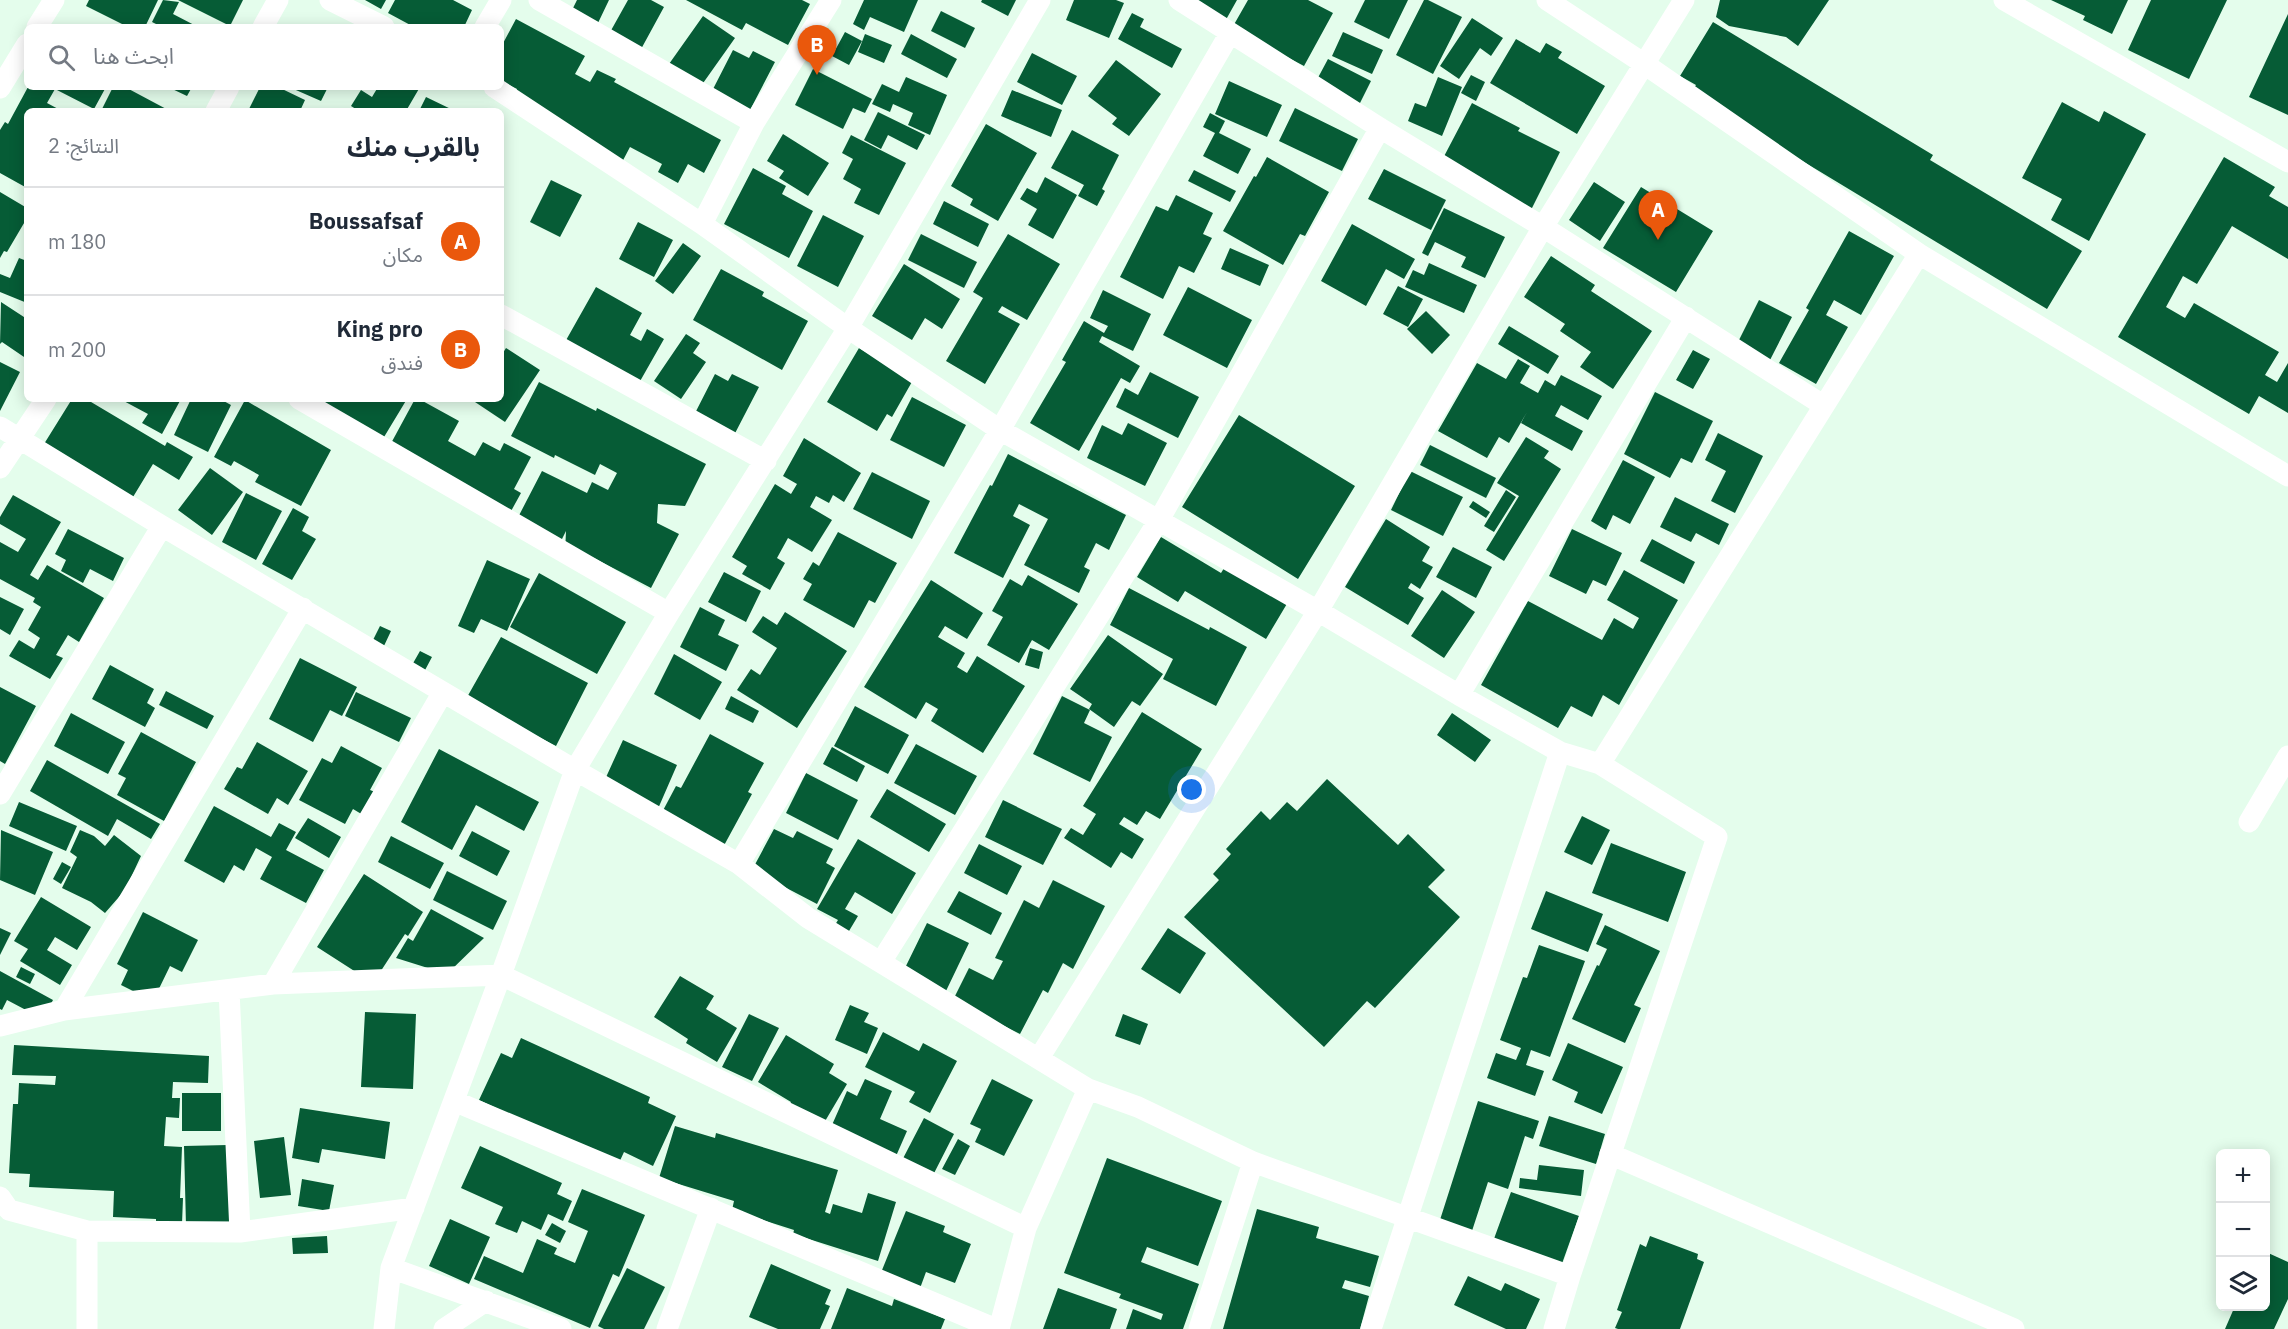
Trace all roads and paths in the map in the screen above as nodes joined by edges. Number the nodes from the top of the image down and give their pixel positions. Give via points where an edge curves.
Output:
1 (54, 0) edge
2 (278, 0) edge
3 (330, 0) edge
4 (501, 0) edge
5 (539, 0) edge
6 (831, 0) edge
7 (1040, 0) edge
8 (1179, 0) edge
9 (1547, 0) edge
10 (1684, 0) edge
11 (2004, 0) edge
12 (39, 24) edge
13 (265, 24) edge
14 (378, 24) edge
15 (487, 24) edge
16 (1230, 33) junction
17 (24, 49) edge
18 (1643, 63) junction
19 (0, 88) edge
20 (227, 90) edge
21 (500, 90) edge
22 (218, 108) edge
23 (754, 123) junction
24 (1380, 129) junction
25 (2288, 162) edge
26 (702, 224) junction
27 (1543, 227) junction
28 (1919, 254) junction
29 (504, 317) edge
30 (1686, 317) junction
31 (848, 328) junction
32 (44, 402) edge
33 (303, 402) edge
34 (1823, 405) junction
35 (0, 427) edge
36 (1000, 430) junction
37 (18, 439) junction
38 (766, 460) junction
39 (0, 468) edge
40 (2288, 476) edge
41 (1159, 520) junction
42 (162, 526) junction
43 (303, 608) junction
44 (1318, 611) junction
45 (669, 613) junction
46 (443, 692) junction
47 (1459, 695) junction
48 (1560, 752) junction
49 (2288, 756) edge
50 (1600, 764) junction
51 (575, 770) junction
52 (0, 794) edge
53 (2249, 822) dead end
54 (740, 864) junction
55 (881, 962) junction
56 (501, 975) junction
57 (273, 984) junction
58 (228, 990) junction
59 (64, 1010) junction
60 (0, 1026) edge
61 (1039, 1058) junction
62 (1088, 1089) junction
63 (454, 1101) junction
64 (1610, 1154) junction
65 (1252, 1162) junction
66 (0, 1197) edge
67 (414, 1208) junction
68 (711, 1208) junction
69 (1406, 1216) junction
70 (1026, 1228) junction
71 (87, 1231) junction
72 (240, 1232) junction
73 (391, 1268) junction
74 (1570, 1276) junction
75 (486, 1301) junction
76 (87, 1329) edge
77 (384, 1329) edge
78 (444, 1329) edge
79 (561, 1329) edge
80 (667, 1329) edge
81 (997, 1329) edge
82 (1199, 1329) edge
83 (1371, 1329) edge
84 (1554, 1329) edge
85 (2014, 1329) edge

1 - 12 street
2 - 13 street
3 - 14 street
4 - 15 street
5 - 23 street
6 - 23 street
7 - 31 street
8 - 16 street
9 - 18 street
10 - 18 street
11 - 25 street
16 - 24 street
16 - 36 street
17 - 19 street
18 - 27 street
18 - 28 street
20 - 22 street
21 - 26 street
23 - 26 street
24 - 27 street
24 - 41 street
26 - 31 street
27 - 30 street
27 - 44 street
28 - 34 street
28 - 40 street
29 - 38 street
30 - 34 street
30 - 47 street
31 - 36 street
31 - 38 street
32 - 37 street
33 - 45 street
34 - 50 street
35 - 37 street
36 - 41 street
36 - 54 street
37 - 39 street
37 - 42 street
38 - 45 street
41 - 44 street
41 - 55 street
42 - 43 street
42 - 52 street
43 - 46 street
43 - 59 street
44 - 47 street
44 - 61 street
45 - 51 street
46 - 51 street
46 - 57 street
47 - 48 street
48 - 50 street
48 - 69 street
49 - 53 street
50 - 64 street via 1717,837
51 - 54 street
51 - 56 street
54 - 55 street via 808,918
55 - 61 street
56 - 57 street
56 - 63 street
56 - 70 street
57 - 58 street
58 - 59 street
58 - 72 street
59 - 60 street
61 - 62 street
62 - 65 street via 1138,1107
62 - 70 street
63 - 67 street
63 - 68 street
64 - 74 street
64 - 85 street
65 - 69 street
65 - 82 street
66 - 71 street via 9,1210
67 - 72 street
67 - 73 street
68 - 80 street
68 - 81 street
69 - 74 street
69 - 83 street
70 - 81 street
71 - 72 street
71 - 76 street
73 - 75 street
73 - 77 street
74 - 84 street
75 - 78 street
75 - 79 street

